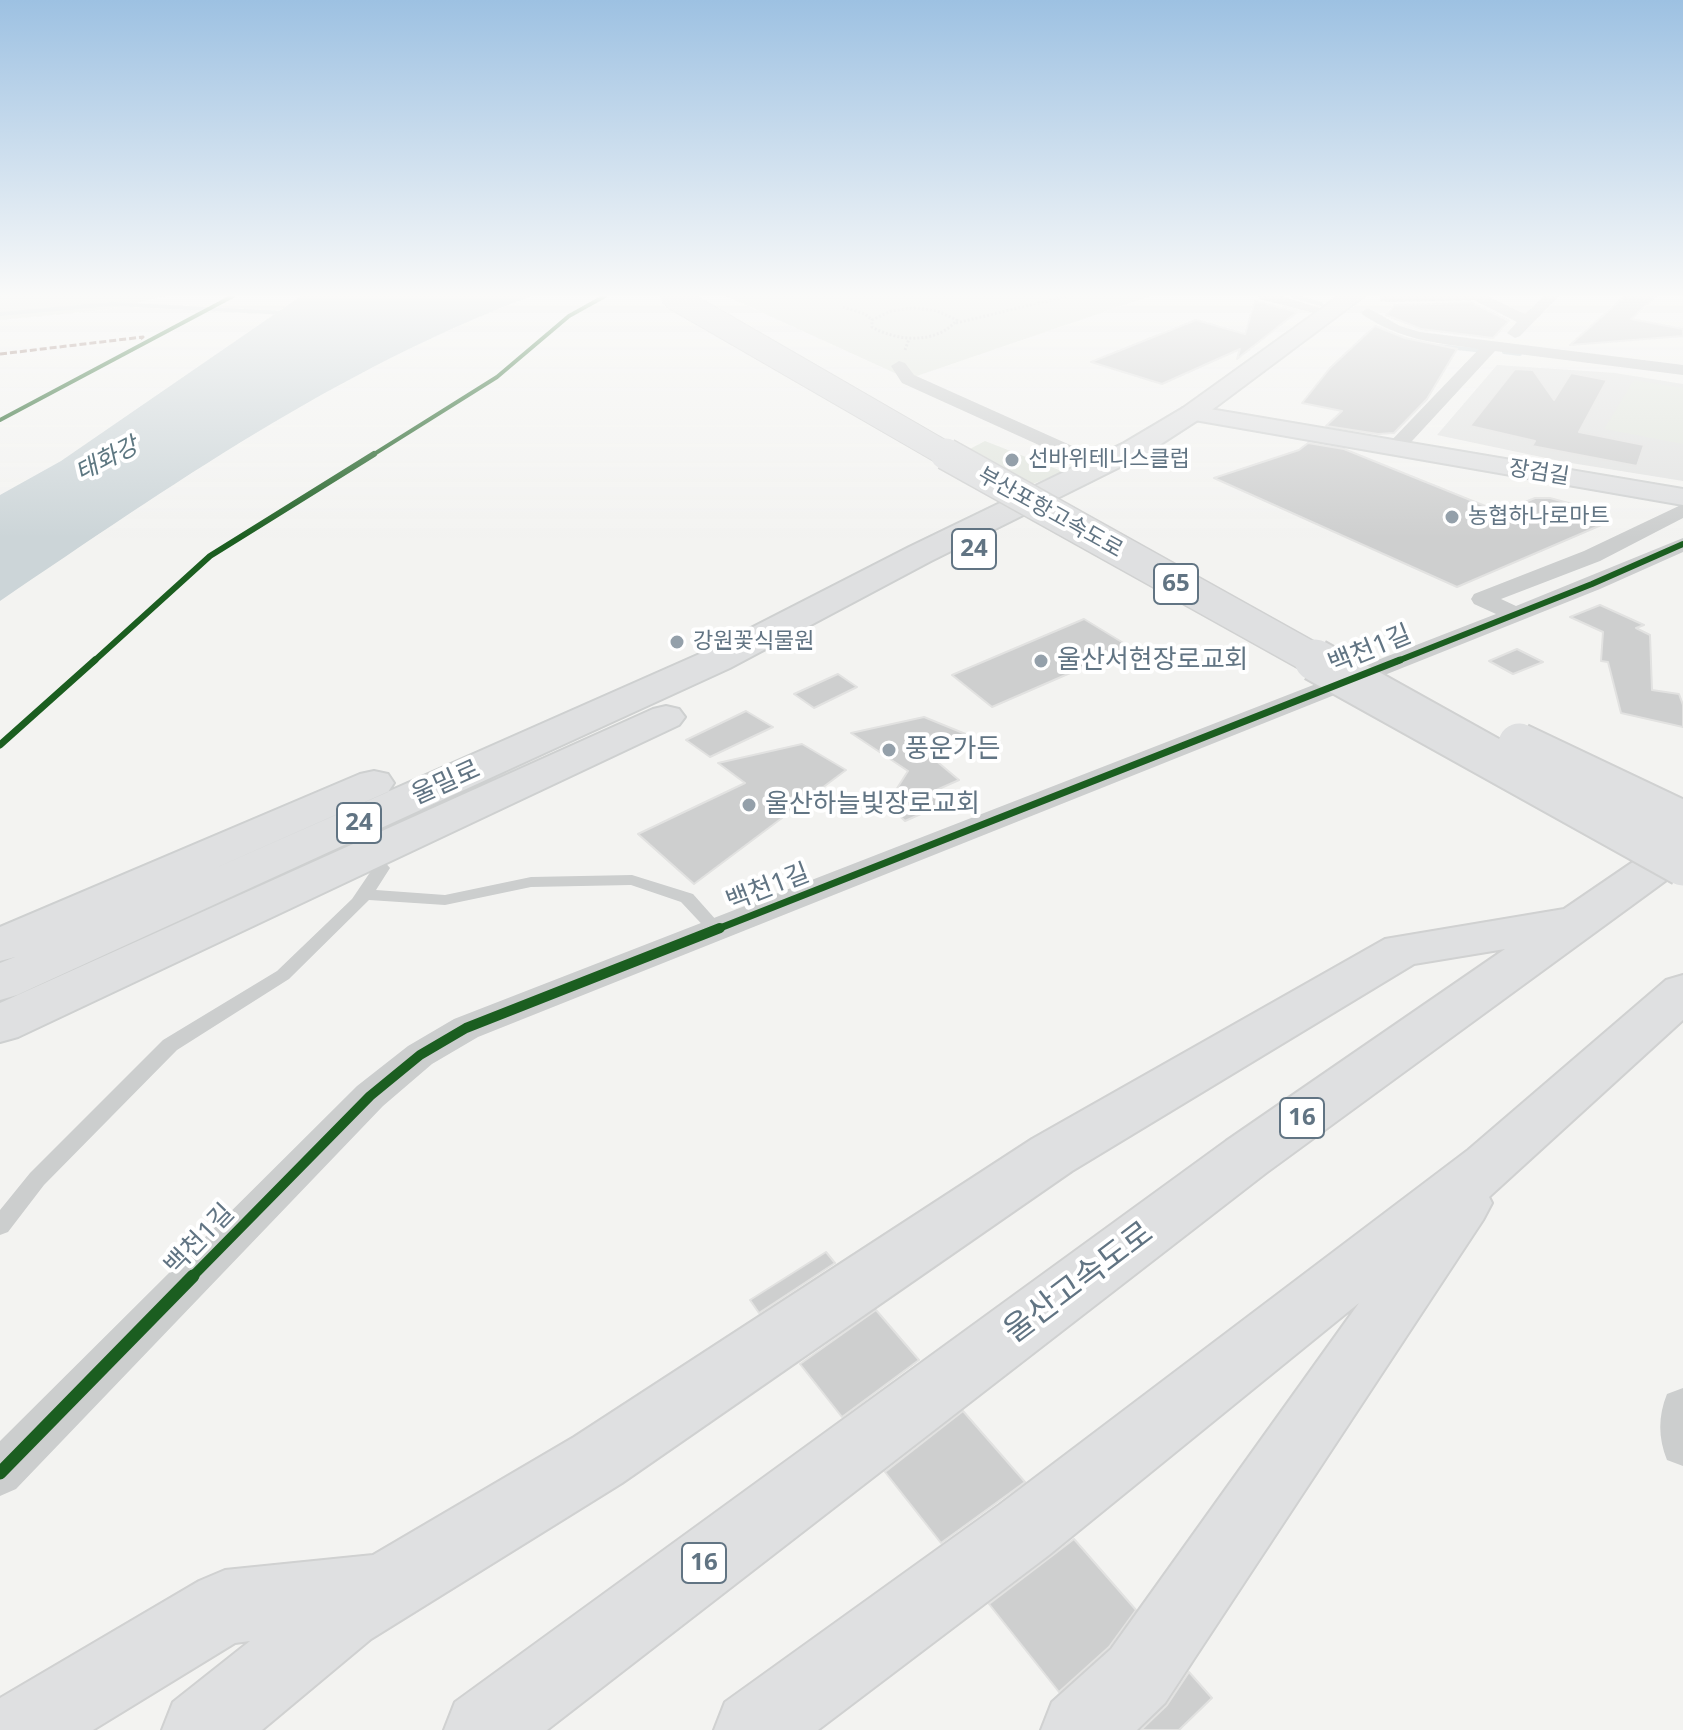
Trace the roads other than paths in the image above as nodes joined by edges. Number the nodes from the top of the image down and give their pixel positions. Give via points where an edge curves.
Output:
1 (812, 377) edge
2 (830, 377) edge
3 (906, 377) edge
4 (1248, 377) edge
5 (1466, 377) edge
6 (1236, 411) junction
7 (1192, 413) junction
8 (1394, 449) junction
9 (1101, 466) junction
10 (1683, 497) edge
11 (1683, 510) edge
12 (1683, 544) edge
13 (1515, 614) junction
14 (821, 615) junction
15 (1333, 656) junction
16 (1683, 809) edge
17 (1683, 822) edge
18 (1683, 846) edge
19 (1683, 865) edge
20 (367, 874) junction
21 (1599, 907) junction
22 (717, 930) junction
23 (0, 945) edge
24 (0, 983) edge
25 (1674, 1006) edge
26 (0, 1024) edge
27 (1488, 1166) junction
28 (0, 1226) edge
29 (1683, 1409) edge
30 (1683, 1444) edge
31 (0, 1473) edge
32 (383, 1591) junction
33 (20, 1730) edge
34 (201, 1730) edge
35 (483, 1730) edge
36 (753, 1730) edge
37 (1080, 1730) edge

1 - 19 main road, 부산포항고속도로 / 65, bridge
2 - 15 main road, 부산포항고속도로 / 65
3 - 9 street
4 - 7 main road, 울밀로 / 24
5 - 8 street
6 - 7 main road, 장검길
6 - 8 main road, 장검길
6 - 14 main road, 울밀로 / 24 via 1125,477
7 - 9 main road, 울밀로 / 24
8 - 10 main road, 장검길
9 - 14 main road, 울밀로 / 24 via 920,554
11 - 13 street via 1592,556 1482,599
12 - 13 street, 백천1길
13 - 22 street, 백천1길
14 - 20 main road via 690,705
14 - 23 main road via 635,673
14 - 24 main road, 울밀로 / 24
15 - 17 main road, bridge
15 - 18 main road, 부산포항고속도로 / 65
16 - 21 main road
18 - 21 main road, 울산고속도로 / 16
20 - 22 lane via 445,900 531,882 632,880 687,898
20 - 26 main road
20 - 28 lane via 283,975 170,1045 37,1179
21 - 32 main road via 1402,950 1052,1155 598,1460
21 - 35 main road, 울산고속도로 / 16 via 1246,1157
22 - 31 street, 백천1길 via 466,1028 420,1055 370,1096
25 - 27 main road
27 - 36 main road via 1024,1530
27 - 37 main road via 1138,1676
29 - 30 street
32 - 33 main road via 225,1607
32 - 34 main road via 345,1613

